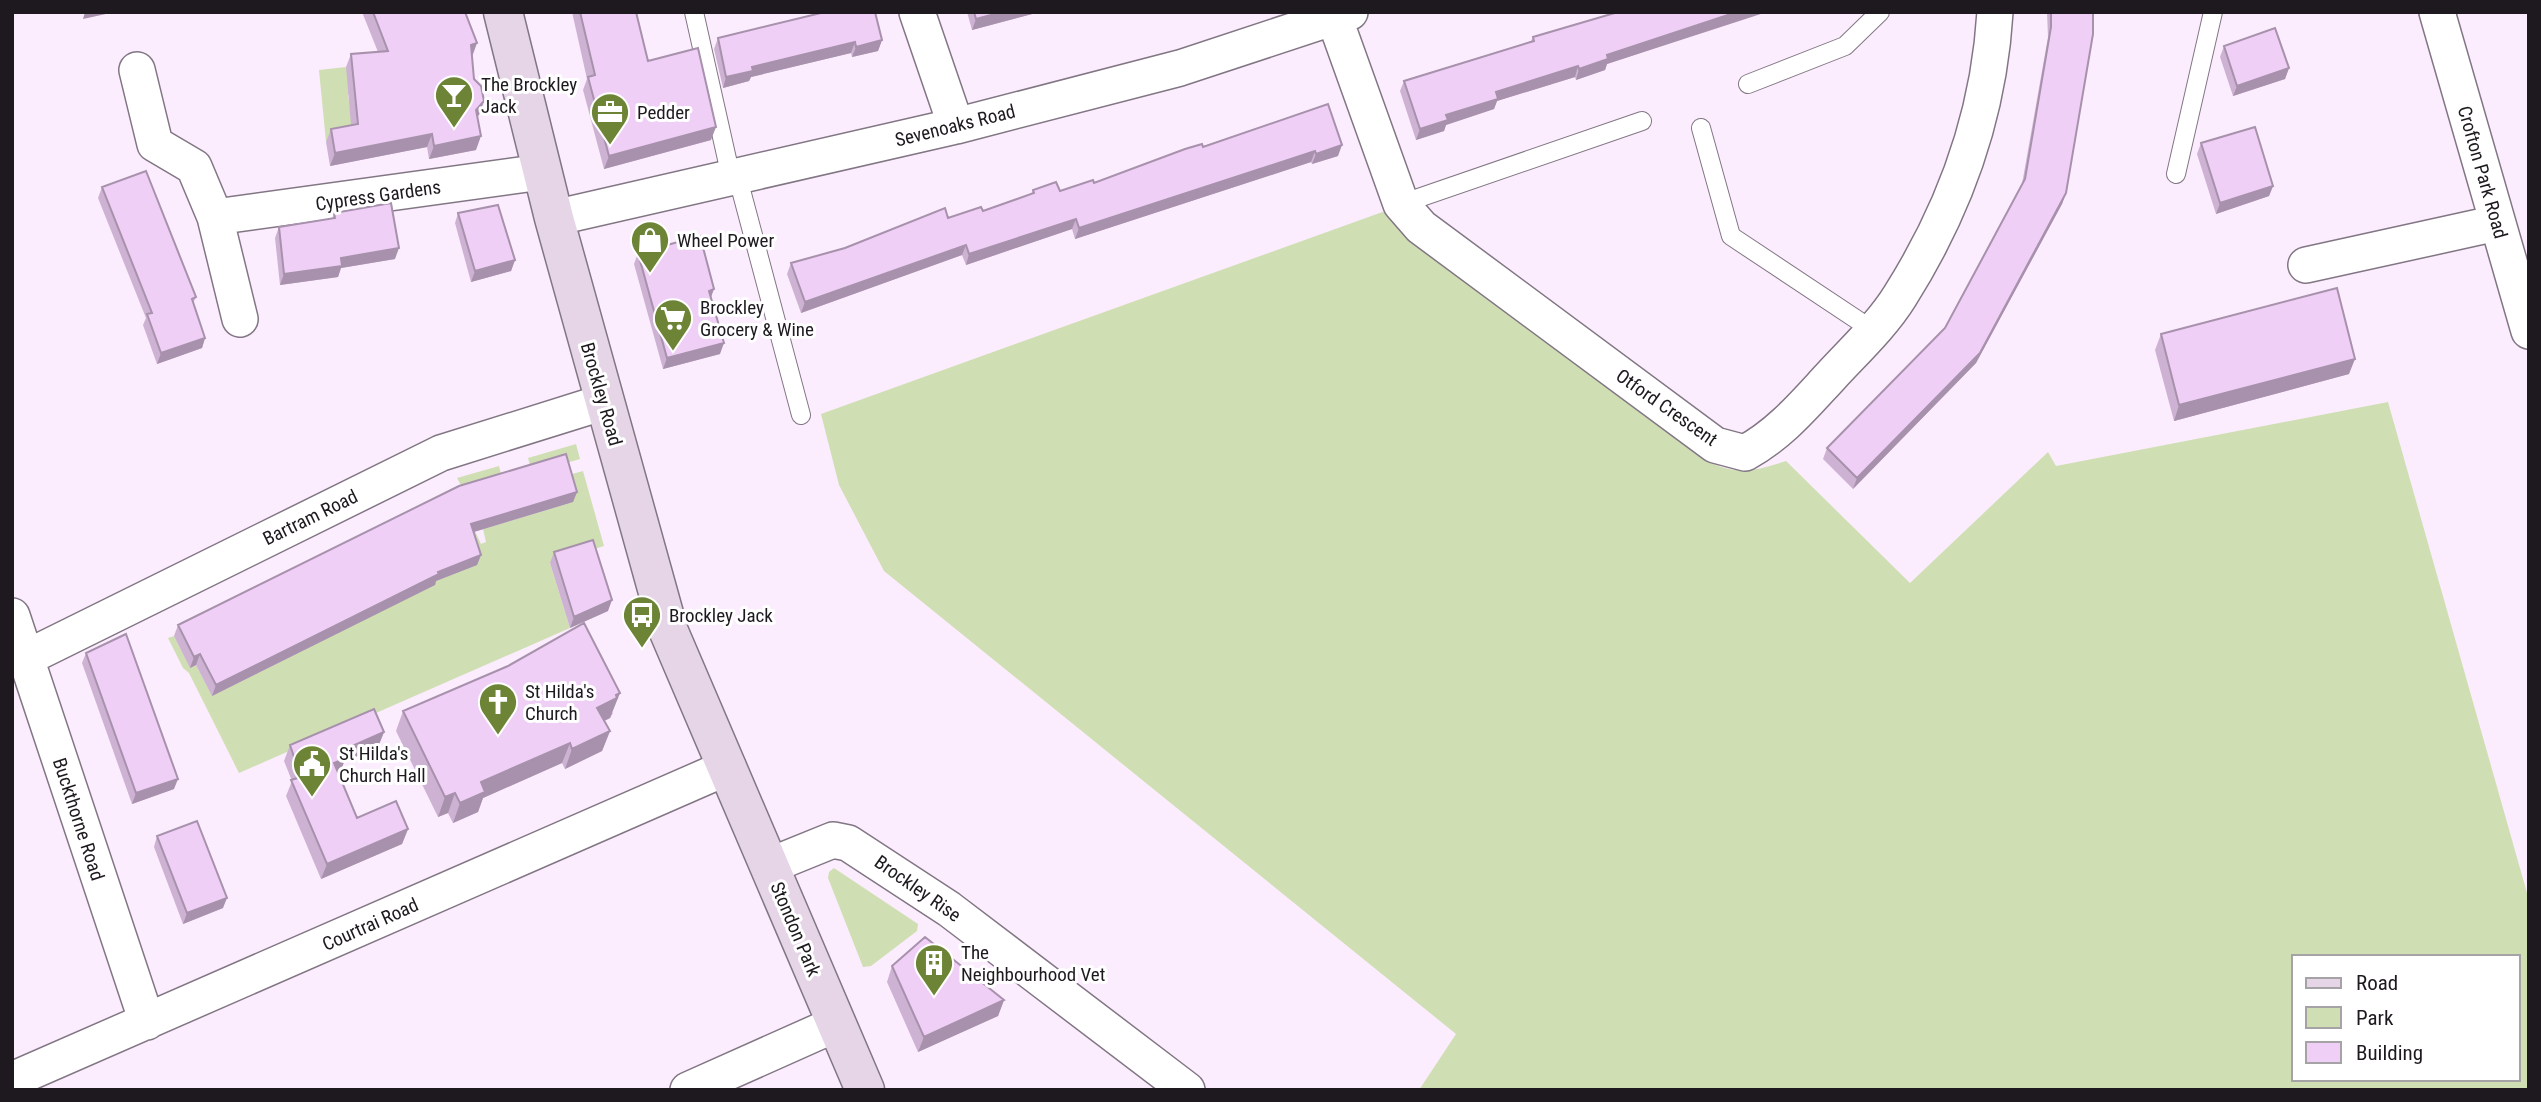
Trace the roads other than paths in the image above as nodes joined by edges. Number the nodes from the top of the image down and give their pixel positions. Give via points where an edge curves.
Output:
1 (503, 12) edge
2 (694, 12) edge
3 (917, 12) edge
4 (1880, 12) edge
5 (1995, 12) edge
6 (2213, 12) edge
7 (2437, 12) edge
8 (1342, 15) edge
9 (137, 70) dead end
10 (1748, 84) dead end
11 (1642, 121) dead end
12 (956, 126) junction
13 (1701, 128) dead end
14 (542, 172) junction
15 (2176, 174) dead end
16 (734, 176) junction
17 (1401, 204) junction
18 (215, 217) junction
19 (554, 218) junction
20 (2497, 223) junction
21 (2306, 265) dead end
22 (240, 319) dead end
23 (1874, 331) junction
24 (2529, 331) edge
25 (604, 402) junction
26 (801, 415) dead end
27 (12, 616) edge
28 (26, 658) junction
29 (728, 767) junction
30 (769, 866) junction
31 (147, 1022) junction
32 (836, 1024) junction
33 (12, 1080) edge
34 (688, 1090) edge
35 (865, 1090) edge
36 (1187, 1090) edge

1 - 14 main road, Brockley Road
2 - 16 lane
3 - 12 street
4 - 10 lane via 1845,47
5 - 23 street, Otford Crescent via 1981,115 1952,201 1900,297
6 - 15 lane
7 - 20 street, Crofton Park Road
8 - 12 street, Sevenoaks Road via 1180,68
8 - 17 street, Otford Crescent
9 - 18 street via 155,144 194,167
11 - 17 lane
12 - 16 street, Sevenoaks Road
13 - 23 lane via 1731,236
14 - 18 street, Cypress Gardens
14 - 19 main road, Brockley Road
16 - 19 street, Sevenoaks Road
16 - 26 lane
17 - 23 street, Otford Crescent via 1421,227 1715,445 1745,453 1771,439
18 - 22 street
19 - 25 main road, Brockley Road
20 - 21 street
20 - 24 street, Crofton Park Road
25 - 28 street, Bartram Road via 441,453
25 - 29 main road, Brockley Road via 669,632
27 - 28 street, Buckthorne Road
28 - 31 street, Buckthorne Road
29 - 30 main road, Stondon Park
29 - 31 street, Courtrai Road
30 - 32 main road, Stondon Park
30 - 36 street, Brockley Rise via 833,840 848,843 949,909
31 - 33 street, Courtrai Road
32 - 34 street
32 - 35 main road, Stondon Park

